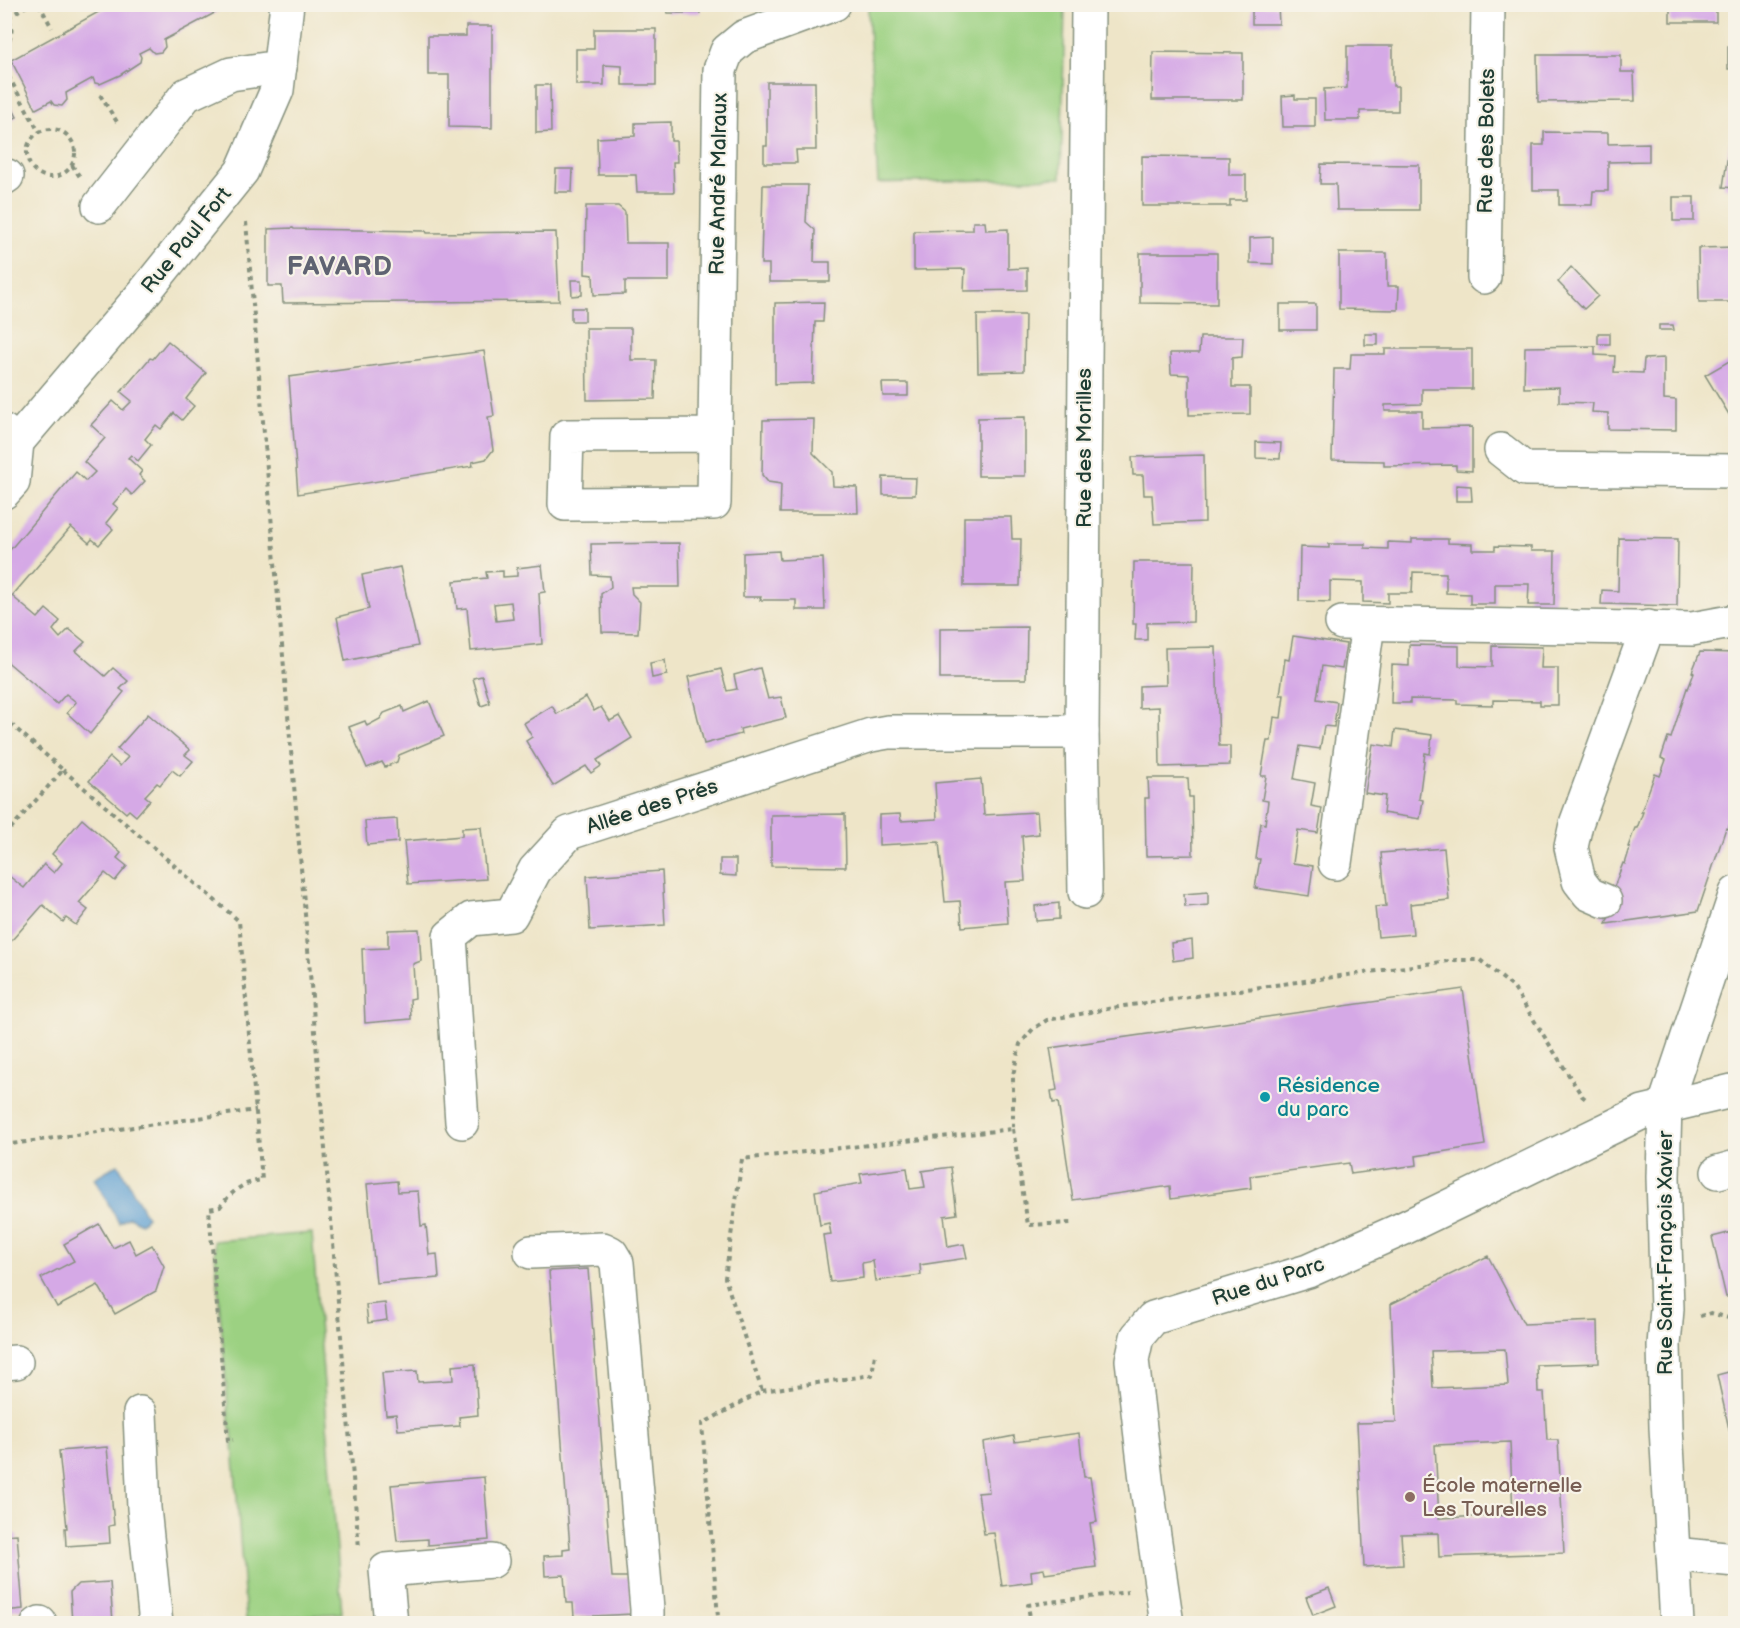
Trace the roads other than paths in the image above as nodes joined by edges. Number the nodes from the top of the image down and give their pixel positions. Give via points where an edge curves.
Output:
1 (287, 4) edge
2 (834, 4) edge
3 (1088, 4) edge
4 (1488, 4) edge
5 (280, 67) junction
6 (99, 206) dead end
7 (1484, 277) dead end
8 (715, 435) junction
9 (11, 437) edge
10 (1501, 450) dead end
11 (1736, 471) edge
12 (4, 492) edge
13 (1736, 621) edge
14 (1648, 627) junction
15 (1082, 732) junction
16 (1335, 863) dead end
17 (1085, 892) dead end
18 (1736, 893) edge
19 (1605, 901) dead end
20 (1736, 1090) edge
21 (1665, 1105) junction
22 (462, 1122) dead end
23 (531, 1252) dead end
24 (140, 1413) dead end
25 (1673, 1554) junction
26 (1736, 1560) edge
27 (492, 1561) dead end
28 (156, 1623) edge
29 (391, 1623) edge
30 (647, 1623) edge
31 (1167, 1623) edge
32 (1677, 1623) edge

1 - 5 street, Rue Paul Fort
2 - 8 street, Rue André Malraux via 744,38 727,51 720,70
3 - 15 street, Rue des Morilles
4 - 7 street, Rue des Bolets
5 - 6 street via 231,74 186,95
5 - 9 street, Rue Paul Fort via 277,90 242,171 143,294
8 - 8 street, Rue André Malraux via 567,436 565,504 714,503
9 - 12 street, Rue Paul Fort via 13,482
10 - 11 street via 1525,469
13 - 14 street via 1692,629
14 - 16 street via 1355,623
14 - 19 street via 1571,847 1579,881 1589,894
15 - 17 street, Rue des Morilles
15 - 22 street, Allée des Prés via 871,735 569,833 535,870 511,915 471,919 450,936
18 - 21 street, Rue Saint-François Xavier
20 - 21 street, Rue du Parc
21 - 25 street, Rue Saint-François Xavier via 1664,1345
21 - 31 street, Rue du Parc via 1614,1125 1308,1272 1153,1318 1137,1337 1132,1360
23 - 30 street via 603,1249 617,1263
24 - 28 street via 144,1508
25 - 26 street
25 - 32 street, Rue Saint-François Xavier
27 - 29 street via 386,1570

